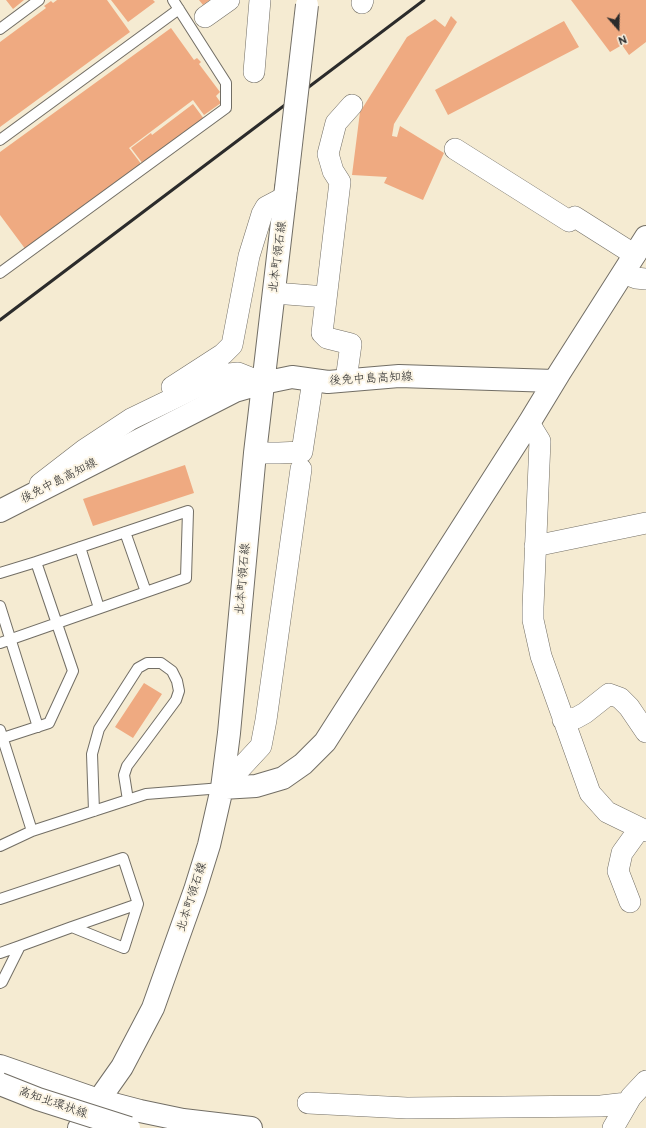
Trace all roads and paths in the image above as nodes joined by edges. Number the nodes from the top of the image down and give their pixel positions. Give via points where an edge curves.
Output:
1 (39, 0) edge
2 (173, 0) edge
3 (229, 0) edge
4 (260, 0) edge
5 (307, 2) edge
6 (179, 9) junction
7 (198, 22) junction
8 (0, 30) edge
9 (254, 72) dead end
10 (352, 105) dead end
11 (0, 140) edge
12 (455, 149) dead end
13 (286, 193) junction
14 (640, 246) edge
15 (0, 273) edge
16 (623, 273) junction
17 (646, 279) edge
18 (274, 294) junction
19 (326, 297) junction
20 (313, 380) junction
21 (346, 380) junction
22 (554, 381) junction
23 (263, 383) junction
24 (138, 416) junction
25 (529, 423) junction
26 (254, 452) junction
27 (301, 469) dead end
28 (7, 508) edge
29 (646, 522) edge
30 (125, 532) junction
31 (535, 546) junction
32 (80, 547) junction
33 (36, 562) junction
34 (0, 573) edge
35 (146, 592) junction
36 (0, 606) edge
37 (99, 608) junction
38 (57, 623) junction
39 (11, 640) junction
40 (0, 643) edge
41 (563, 720) junction
42 (38, 727) junction
43 (646, 732) edge
44 (1, 734) edge
45 (222, 788) junction
46 (128, 800) junction
47 (94, 811) junction
48 (643, 829) edge
49 (32, 831) junction
50 (0, 846) edge
51 (0, 899) edge
52 (630, 902) dead end
53 (138, 904) junction
54 (72, 927) junction
55 (20, 946) junction
56 (1, 951) edge
57 (0, 983) edge
58 (0, 1066) edge
59 (646, 1081) edge
60 (0, 1084) edge
61 (98, 1100) junction
62 (308, 1103) dead end
63 (627, 1103) junction
64 (79, 1128) edge
65 (129, 1128) edge
66 (251, 1128) edge
67 (613, 1128) edge

1 - 8 lane
2 - 6 lane
3 - 7 street
4 - 9 street
5 - 13 main road, 北本町領石線, bridge
6 - 7 lane
6 - 11 lane
7 - 15 lane via 226,82 226,108
10 - 19 street via 336,123 328,154 333,171 340,182
12 - 14 street via 569,221 575,217
13 - 18 main road, 北本町領石線
13 - 24 street via 266,207 262,214 249,256 232,345 223,354 176,384
14 - 16 main road
16 - 17 street
16 - 22 main road
18 - 19 street
18 - 23 main road, 北本町領石線
19 - 21 street via 322,333 327,338 351,344
20 - 21 main road, 後免中島高知線
20 - 23 main road, 後免中島高知線 via 292,377
20 - 26 street via 302,452
21 - 22 main road, 後免中島高知線 via 399,376
22 - 25 main road
23 - 24 street via 238,373 229,374
23 - 26 main road, 北本町領石線
23 - 28 main road, 後免中島高知線 via 235,391
24 - 28 street via 84,450
25 - 31 street via 540,441
25 - 45 main road via 326,742 303,764 282,778 256,786
26 - 45 main road, 北本町領石線
27 - 45 street via 261,746
29 - 31 street
30 - 32 lane
30 - 35 lane
30 - 35 lane via 188,512 186,578
31 - 41 street via 533,620 540,656
32 - 33 lane
32 - 37 lane
33 - 34 lane
33 - 38 lane
35 - 37 lane
36 - 39 lane
37 - 38 lane
38 - 39 lane
38 - 42 lane via 73,671 48,723
39 - 40 lane
39 - 42 lane
41 - 43 street via 576,718 585,713 609,694 620,698 629,707
41 - 48 street via 590,793 607,812
42 - 44 lane
44 - 49 lane
45 - 46 lane via 146,794
45 - 61 main road, 北本町領石線 via 195,890 153,1008 122,1067
46 - 47 lane
46 - 47 lane via 124,775 127,766 176,700 179,691 172,671 161,663 147,663 138,668 99,729 92,754
47 - 49 lane
48 - 52 street via 622,853 618,871
49 - 50 lane
51 - 53 lane via 123,858
53 - 54 lane
53 - 54 lane via 124,948
54 - 55 lane
55 - 56 lane
55 - 57 lane
58 - 61 main road
59 - 63 street
60 - 65 main road, 高知北環状線, bridge
61 - 64 main road, 北本町領石線
61 - 66 main road via 183,1120
62 - 63 street via 407,1108 601,1106
63 - 67 street

